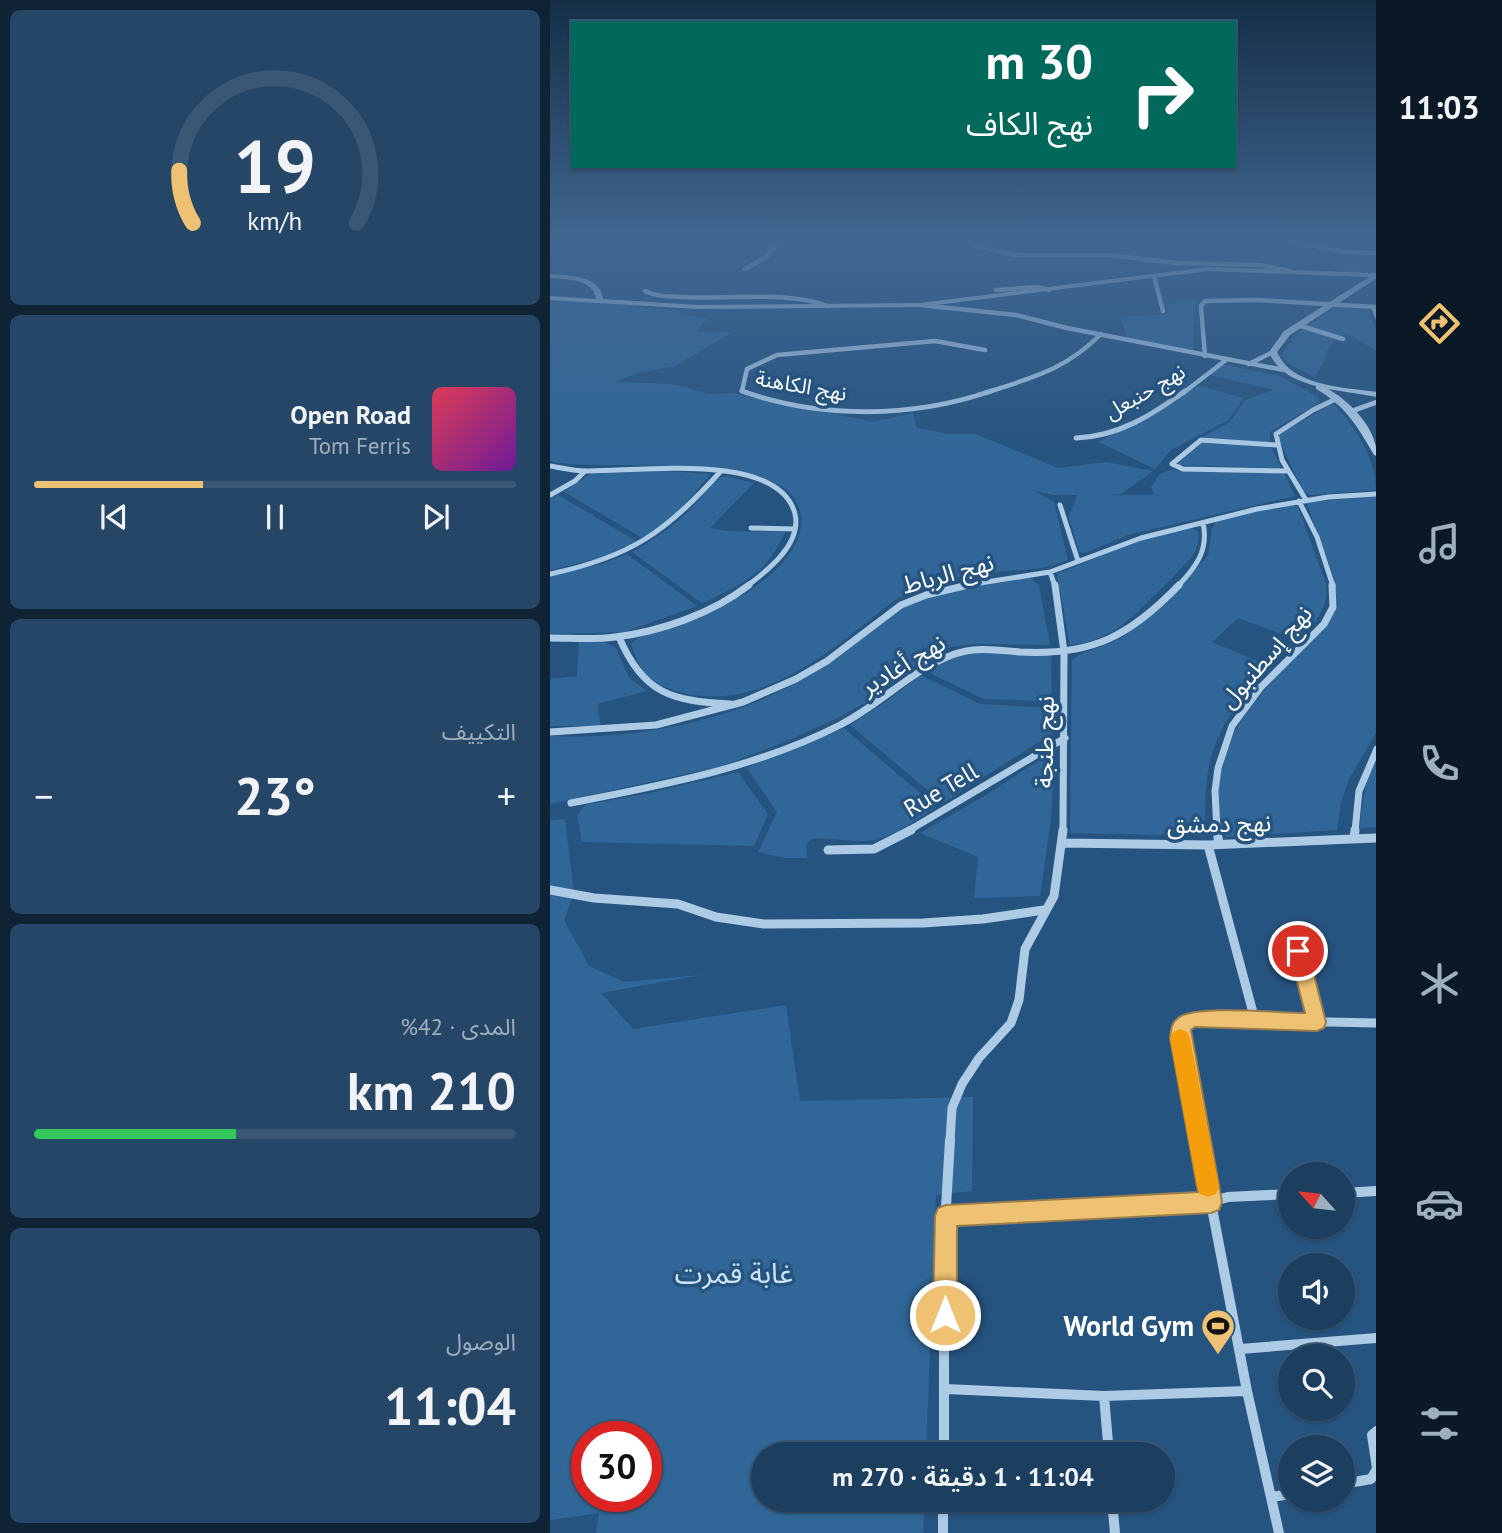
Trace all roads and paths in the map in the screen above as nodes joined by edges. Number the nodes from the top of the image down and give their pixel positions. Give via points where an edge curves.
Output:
1 (973, 311) edge
2 (1201, 311) edge
3 (1319, 311) edge
4 (1298, 325) junction
5 (1101, 334) junction
6 (1343, 339) dead end
7 (985, 350) dead end
8 (1273, 352) junction
9 (1205, 356) junction
10 (1226, 360) junction
11 (1248, 364) junction
12 (1284, 370) junction
13 (1303, 380) junction
14 (1377, 395) edge
15 (1338, 398) junction
16 (1377, 402) edge
17 (1352, 411) junction
18 (1076, 438) dead end
19 (1373, 438) edge
20 (1276, 446) junction
21 (1377, 453) edge
22 (550, 466) edge
23 (585, 471) junction
24 (721, 471) junction
25 (1288, 471) junction
26 (1377, 494) edge
27 (550, 495) edge
28 (1302, 501) junction
29 (1060, 505) dead end
30 (1203, 523) junction
31 (751, 528) dead end
32 (796, 529) junction
33 (1078, 561) junction
34 (1050, 572) junction
35 (550, 574) edge
36 (619, 637) junction
37 (550, 638) edge
38 (1064, 652) junction
39 (736, 704) junction
40 (550, 733) edge
41 (1065, 738) junction
42 (1377, 749) edge
43 (571, 803) dead end
44 (1377, 838) edge
45 (1354, 839) junction
46 (1063, 843) junction
47 (1219, 844) junction
48 (1208, 845) junction
49 (828, 850) dead end
50 (550, 890) edge
51 (1044, 910) junction
52 (1292, 927) dead end
53 (1255, 1020) junction
54 (1317, 1022) junction
55 (1377, 1023) edge
56 (1377, 1191) edge
57 (1355, 1192) edge
58 (1278, 1195) edge
59 (1211, 1202) junction
60 (946, 1216) junction
61 (1377, 1338) edge
62 (1240, 1349) junction
63 (946, 1389) junction
64 (1247, 1391) junction
65 (1104, 1396) junction
66 (1377, 1431) edge
67 (944, 1442) edge
68 (1108, 1442) edge
69 (1377, 1469) edge
70 (1355, 1482) edge
71 (1278, 1496) edge
72 (1272, 1497) junction
73 (943, 1512) edge
74 (1113, 1512) edge
75 (943, 1533) edge
76 (1115, 1533) edge
77 (1279, 1533) edge

1 - 5 street
2 - 9 street
3 - 4 street
4 - 6 street
4 - 8 street
5 - 7 street, نهج الكاهنة via 1080,355 1052,370 960,401 904,411 848,412 764,399 742,391 747,369 776,355 935,341
5 - 9 street
8 - 11 street
8 - 12 street
9 - 10 street
10 - 11 street
10 - 18 street, نهج حنبعل via 1186,391 1128,425 1097,439
11 - 12 street
12 - 13 street
13 - 14 street
13 - 15 street
15 - 17 street
15 - 20 street via 1279,430
16 - 17 street
17 - 19 street
19 - 21 street
20 - 25 street
20 - 25 street via 1201,440 1172,464 1183,469
22 - 23 street
23 - 24 street
23 - 27 street
24 - 32 street via 756,480 781,493 794,511
24 - 35 street via 679,518 646,543 602,562
25 - 28 street
26 - 28 street, نهج الرباط
28 - 30 street, نهج الرباط
28 - 47 street, نهج إسطنبول via 1335,604 1322,626 1260,687 1228,730 1216,769
29 - 33 street
30 - 33 street, نهج الرباط
30 - 38 street, نهج أغادير via 1206,537 1201,558 1158,603 1113,639
31 - 32 street
32 - 36 street via 786,550 758,581 705,609
33 - 34 street, نهج الرباط
34 - 38 street, نهج طنجة
34 - 39 street, نهج الرباط via 915,598 827,661
36 - 37 street
36 - 39 street via 635,674 645,683 680,699
38 - 41 street, نهج طنجة
38 - 43 street, نهج أغادير via 960,651 929,666 844,724 794,747 696,779
39 - 40 street, نهج الرباط via 656,725
41 - 46 street, نهج طنجة
41 - 49 street, Rue Tell via 883,845
42 - 45 street via 1359,791
44 - 45 street, نهج دمشق
45 - 47 street, نهج دمشق
46 - 48 street, نهج دمشق
46 - 51 street, نهج طنجة via 1054,896
47 - 48 street, نهج دمشق
48 - 53 street
50 - 51 street via 678,904 716,917 764,924 923,923
51 - 60 street, نهج طنجة via 1025,949 1019,1000 1011,1023 979,1058 952,1108
52 - 54 street
53 - 54 street
53 - 59 street via 1192,1019 1182,1025 1180,1038
54 - 55 street
56 - 57 street
58 - 59 street
59 - 60 street
59 - 62 street
60 - 63 street, نهج طنجة
61 - 62 street
62 - 64 street
63 - 65 street
63 - 67 street, نهج طنجة
64 - 65 street
64 - 72 street
65 - 68 street
66 - 69 street via 1372,1435
69 - 70 street via 1371,1479
71 - 72 street
72 - 77 street
73 - 75 street
74 - 76 street

